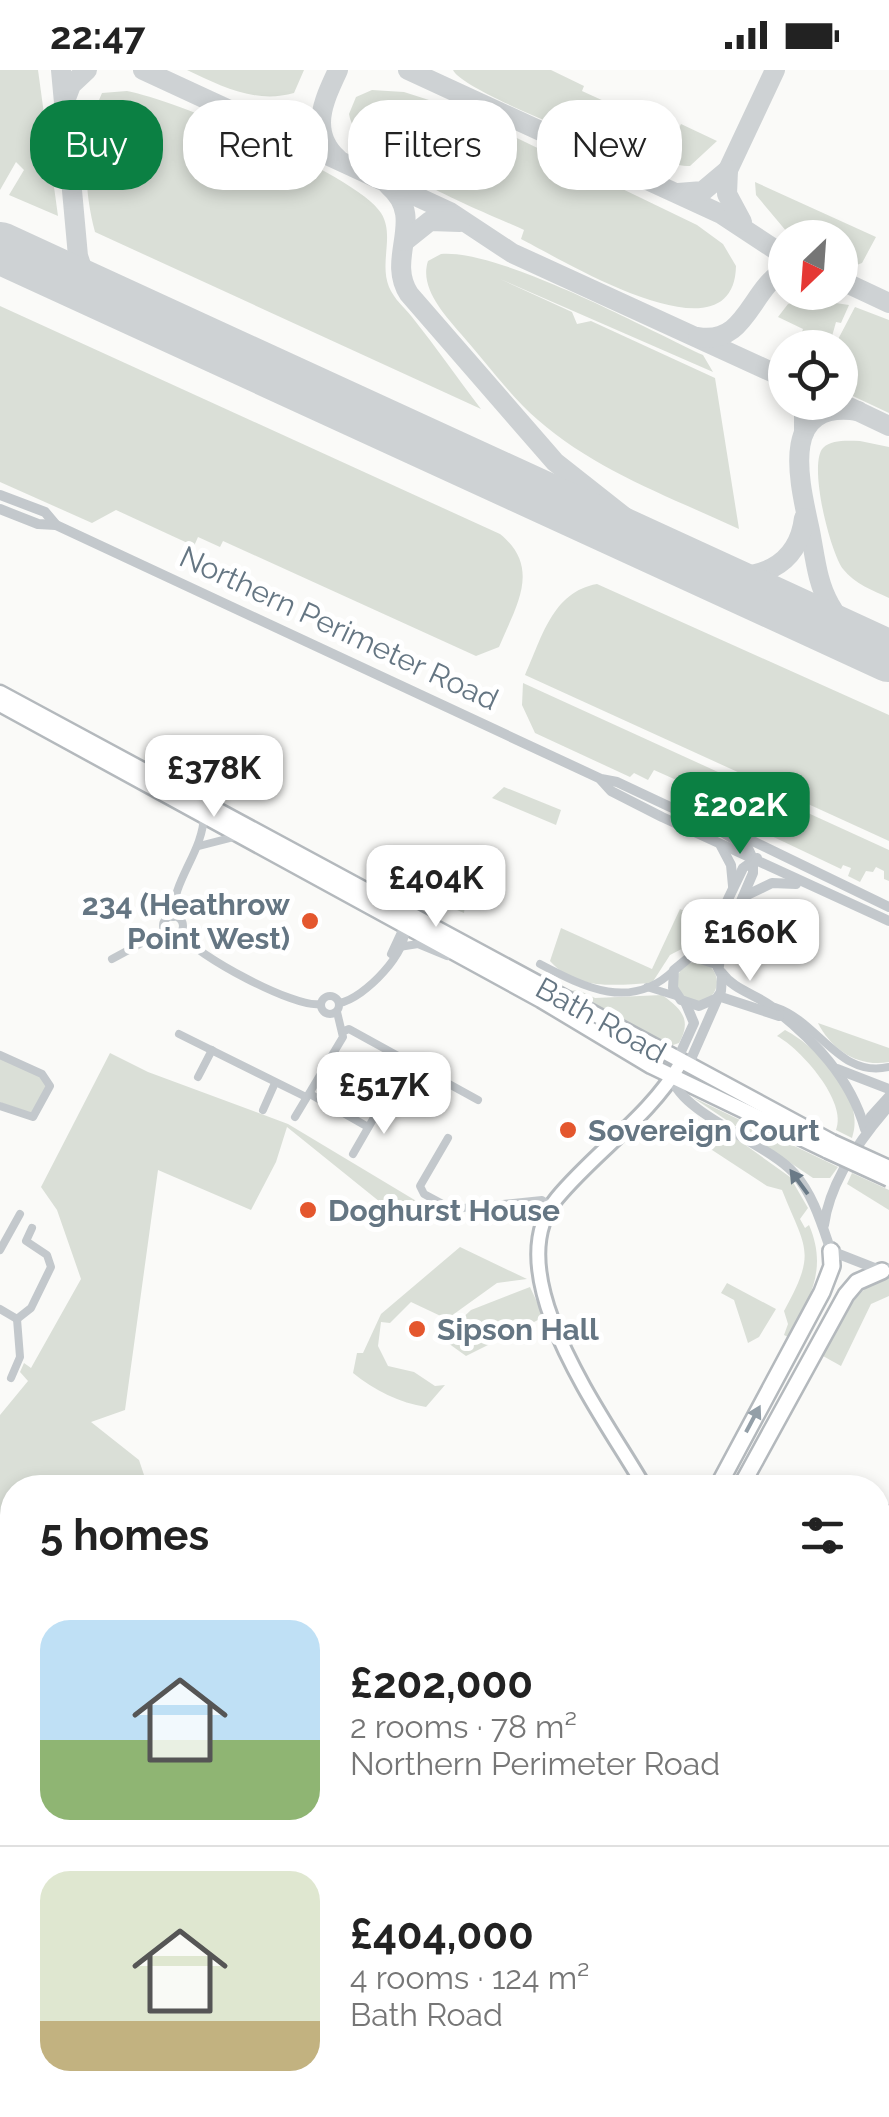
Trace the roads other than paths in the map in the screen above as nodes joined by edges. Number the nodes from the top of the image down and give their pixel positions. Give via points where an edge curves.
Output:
1 (0, 495) edge
2 (0, 510) edge
3 (56, 524) junction
4 (0, 693) edge
5 (0, 704) edge
6 (601, 779) junction
7 (204, 814) junction
8 (717, 829) junction
9 (242, 835) junction
10 (719, 844) junction
11 (200, 846) junction
12 (772, 854) junction
13 (754, 860) junction
14 (806, 886) junction
15 (733, 888) junction
16 (743, 896) junction
17 (889, 907) edge
18 (173, 916) junction
19 (408, 920) junction
20 (889, 922) edge
21 (164, 931) junction
22 (180, 933) junction
23 (399, 948) junction
24 (690, 956) junction
25 (391, 957) junction
26 (112, 959) dead end
27 (476, 964) junction
28 (540, 964) dead end
29 (674, 970) junction
30 (719, 970) junction
31 (647, 987) junction
32 (717, 997) junction
33 (681, 1000) junction
34 (320, 1004) junction
35 (766, 1004) junction
36 (338, 1007) junction
37 (779, 1016) junction
38 (344, 1031) junction
39 (179, 1034) dead end
40 (212, 1050) junction
41 (0, 1055) edge
42 (680, 1064) junction
43 (889, 1067) edge
44 (836, 1069) junction
45 (198, 1077) dead end
46 (672, 1078) junction
47 (276, 1082) junction
48 (889, 1092) edge
49 (308, 1096) junction
50 (478, 1100) dead end
51 (384, 1102) dead end
52 (0, 1106) edge
53 (889, 1106) edge
54 (263, 1110) dead end
55 (295, 1118) dead end
56 (368, 1128) junction
57 (865, 1130) junction
58 (448, 1138) dead end
59 (830, 1147) junction
60 (353, 1154) dead end
61 (889, 1168) edge
62 (889, 1179) edge
63 (551, 1206) junction
64 (452, 1210) junction
65 (433, 1211) dead end
66 (20, 1214) dead end
67 (824, 1226) junction
68 (32, 1228) dead end
69 (0, 1250) edge
70 (831, 1251) junction
71 (886, 1270) edge
72 (0, 1309) edge
73 (16, 1319) junction
74 (6, 1362) dead end
75 (16, 1369) junction
76 (11, 1378) dead end
77 (638, 1475) edge
78 (723, 1475) edge
79 (747, 1475) edge

1 - 3 street, Northern Perimeter Road via 45,512
2 - 3 street, Northern Perimeter Road
3 - 6 street, Northern Perimeter Road
4 - 19 highway, Bath Road
5 - 7 highway, Bath Road
6 - 8 street, Northern Perimeter Road
6 - 10 street, Northern Perimeter Road via 612,792
7 - 9 highway, Bath Road
7 - 11 street
8 - 12 street, Northern Perimeter Road via 728,828
8 - 13 street via 748,848
9 - 11 street
9 - 19 highway, Bath Road
10 - 13 street, Northern Perimeter Road
10 - 15 street via 731,864
11 - 18 street via 172,899
12 - 13 street
12 - 17 street, Northern Perimeter Road
13 - 14 street, Northern Perimeter Road
13 - 15 street
13 - 16 street
14 - 16 street via 772,883
14 - 20 street, Northern Perimeter Road
15 - 24 street via 707,943
16 - 30 street
18 - 21 street
18 - 22 street via 181,922
19 - 23 street
19 - 25 street
19 - 27 highway, Bath Road
19 - 42 highway, Bath Road
21 - 22 street
21 - 26 street
22 - 34 street via 296,1003
23 - 25 street
23 - 27 street, Bath Road via 418,944
24 - 29 street
24 - 30 street via 705,957
25 - 36 street via 375,984
27 - 46 highway, Bath Road
28 - 31 street via 597,992
29 - 31 street
29 - 33 street via 672,984
30 - 32 street
30 - 35 street via 733,987
31 - 33 street
32 - 33 street via 698,1006
32 - 37 street
32 - 42 street via 691,1059
33 - 42 street via 694,1023
34 - 36 street via 326,1013
34 - 36 street via 330,996
35 - 37 street
35 - 43 street via 801,1018 853,1065
36 - 38 street
37 - 44 street
38 - 49 street
38 - 50 street
39 - 40 street
40 - 45 street
40 - 47 street
41 - 52 street via 42,1074 50,1086 33,1117
42 - 46 main road
42 - 59 highway, Bath Road
44 - 48 street
44 - 57 street via 858,1101
46 - 59 highway, Bath Road
46 - 63 main road
67 -> 46 street via 793,1172 685,1097
47 - 49 street
47 - 54 street
48 - 57 street
49 - 55 street
49 - 56 street
51 - 56 street
53 - 57 street
56 - 60 street
57 - 67 street via 830,1198
58 - 64 street via 420,1186
59 - 61 highway, Bath Road, bridge
59 - 62 highway, Bath Road, bridge
63 - 64 street via 542,1200
63 - 77 main road via 538,1264 546,1307
64 - 65 street
66 - 69 street
67 - 70 street
68 - 73 street via 26,1241 47,1254 52,1267 31,1308
70 - 71 street
78 -> 70 highway via 822,1292
71 - 79 highway via 846,1295
72 - 73 street
73 - 75 street
74 - 75 street
75 - 76 street

